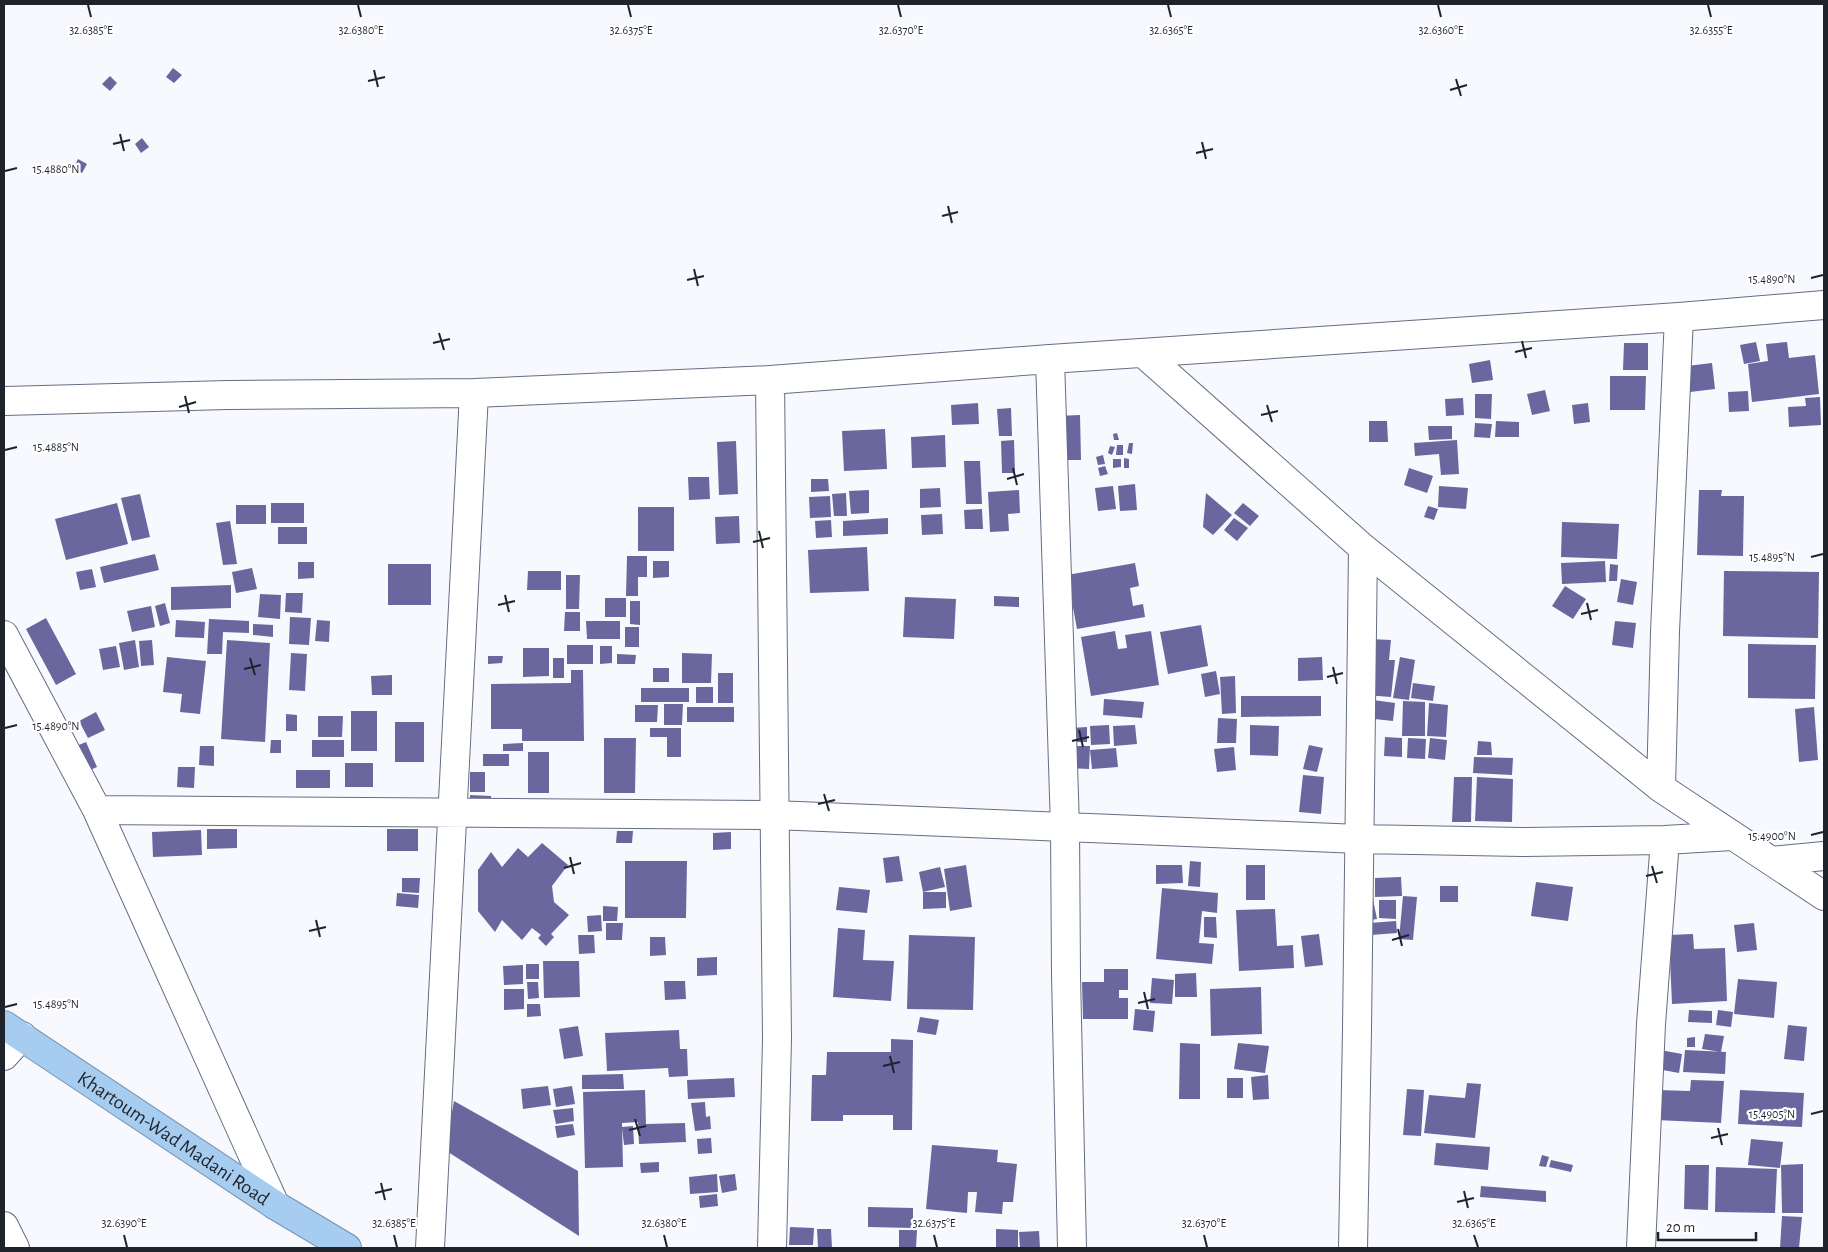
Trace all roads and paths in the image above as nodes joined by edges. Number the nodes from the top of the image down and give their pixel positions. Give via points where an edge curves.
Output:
1 (1824, 305) edge
2 (1679, 317) junction
3 (1143, 353) junction
4 (1050, 359) junction
5 (770, 380) junction
6 (474, 392) junction
7 (4, 401) edge
8 (1363, 548) junction
9 (4, 635) edge
10 (1661, 788) junction
11 (97, 810) junction
12 (453, 812) junction
13 (774, 814) junction
14 (1065, 827) junction
15 (1732, 836) junction
16 (1359, 839) junction
17 (1665, 840) junction
18 (1824, 856) edge
19 (1771, 861) junction
20 (1824, 896) edge
21 (13, 1030) edge
22 (4, 1056) edge
23 (275, 1205) junction
24 (4, 1226) edge
25 (15, 1248) edge
26 (347, 1248) edge
27 (430, 1248) edge
28 (772, 1248) edge
29 (1072, 1248) edge
30 (1353, 1248) edge
31 (1641, 1248) edge

1 - 2 street
2 - 3 street
2 - 10 street
3 - 4 street
3 - 8 street
4 - 5 street
4 - 14 street
5 - 6 street
5 - 13 street
6 - 7 street
6 - 12 street
8 - 10 street
8 - 16 street
9 - 11 street
10 - 15 street
11 - 12 street
11 - 23 street
12 - 13 street
12 - 27 street
13 - 14 street
13 - 28 street via 777,1039
14 - 16 street
14 - 29 street
15 - 17 street
15 - 19 street
16 - 17 street
16 - 30 street
17 - 31 street via 1651,1024
18 - 19 street
19 - 20 street
21 - 22 street
21 - 23 highway, Khartoum-Wad Madani Road
23 - 26 highway, Khartoum-Wad Madani Road
24 - 25 street

